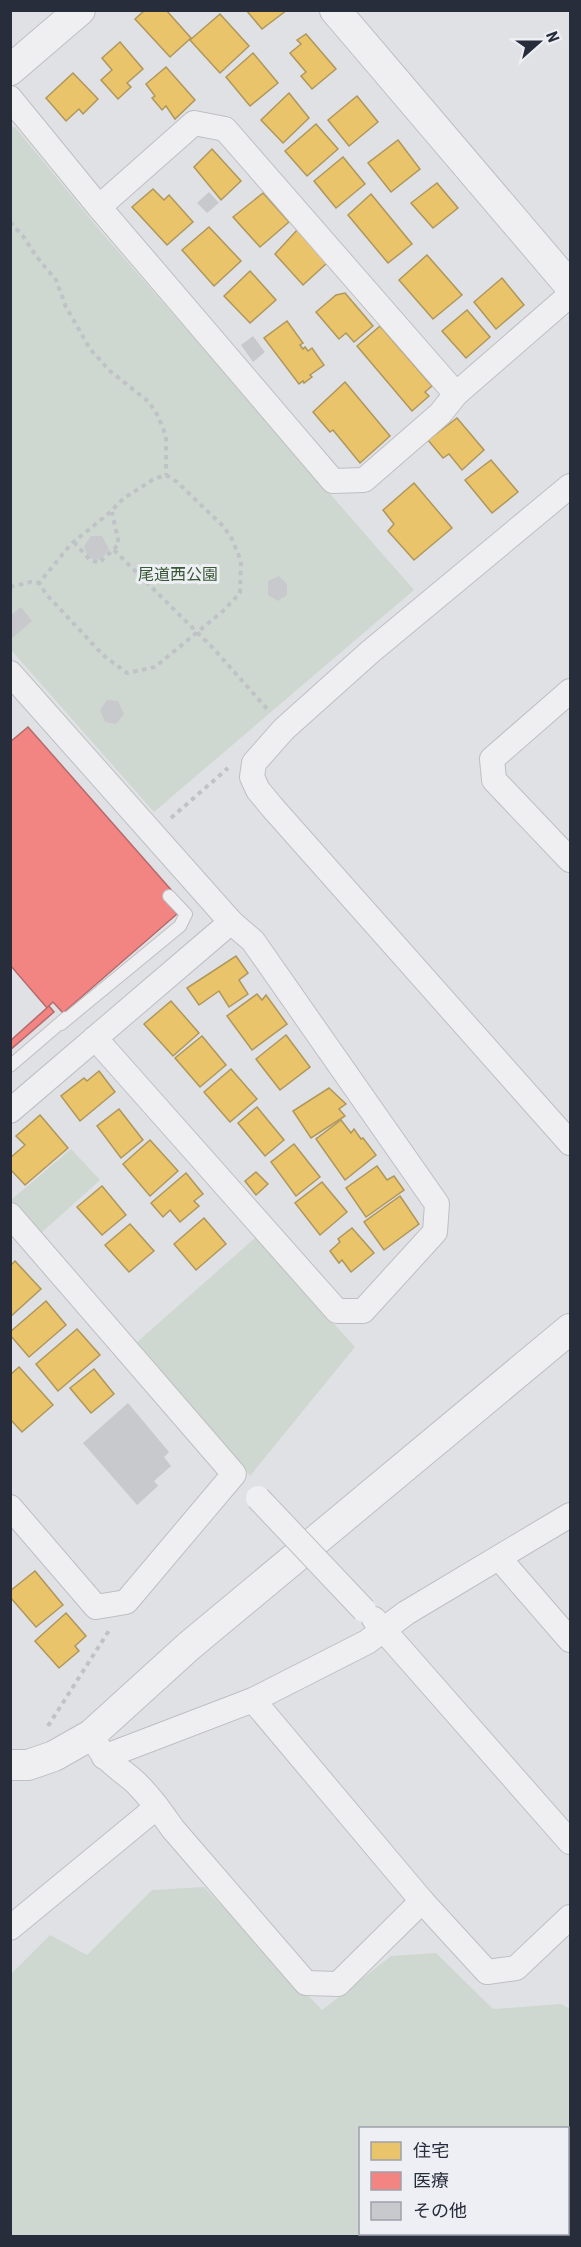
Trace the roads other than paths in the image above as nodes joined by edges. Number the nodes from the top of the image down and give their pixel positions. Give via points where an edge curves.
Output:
1 (80, 10) edge
2 (335, 10) edge
3 (10, 70) edge
4 (10, 98) edge
5 (99, 207) junction
6 (570, 286) edge
7 (570, 295) edge
8 (456, 394) junction
9 (570, 486) edge
10 (12, 678) edge
11 (570, 691) edge
12 (570, 859) edge
13 (169, 896) dead end
14 (231, 922) junction
15 (83, 996) dead end
16 (61, 1024) junction
17 (95, 1038) junction
18 (10, 1066) edge
19 (10, 1111) edge
20 (570, 1143) edge
21 (10, 1215) edge
22 (570, 1329) edge
23 (234, 1474) junction
24 (10, 1507) edge
25 (570, 1515) edge
26 (499, 1558) junction
27 (385, 1629) junction
28 (570, 1640) edge
29 (254, 1700) junction
30 (97, 1746) junction
31 (10, 1765) edge
32 (157, 1807) junction
33 (570, 1842) edge
34 (422, 1901) junction
35 (570, 1917) edge
36 (10, 1928) edge

1 - 3 street
2 - 6 street
4 - 5 street
5 - 8 street via 194,123 225,129
5 - 8 street via 333,481 364,480 440,414
7 - 8 street
9 - 20 street via 292,722 254,764 252,777 272,807
10 - 14 street
11 - 12 street via 492,759 494,780
13 - 16 lane via 186,914 180,926
14 - 17 street
14 - 17 street via 253,941 437,1204 435,1232 363,1311 337,1311
15 - 16 lane
16 - 18 lane
17 - 19 street
21 - 23 street
22 - 30 street via 189,1646
23 - 24 street via 126,1602 111,1605 96,1607
23 - 27 street, bridge
25 - 26 street
26 - 27 street
26 - 28 street
27 - 29 street
27 - 33 street
29 - 30 street
29 - 34 street
30 - 31 street via 28,1765
30 - 32 street
32 - 34 street via 306,1983 338,1984
32 - 36 street
34 - 35 street via 487,1972 516,1968

